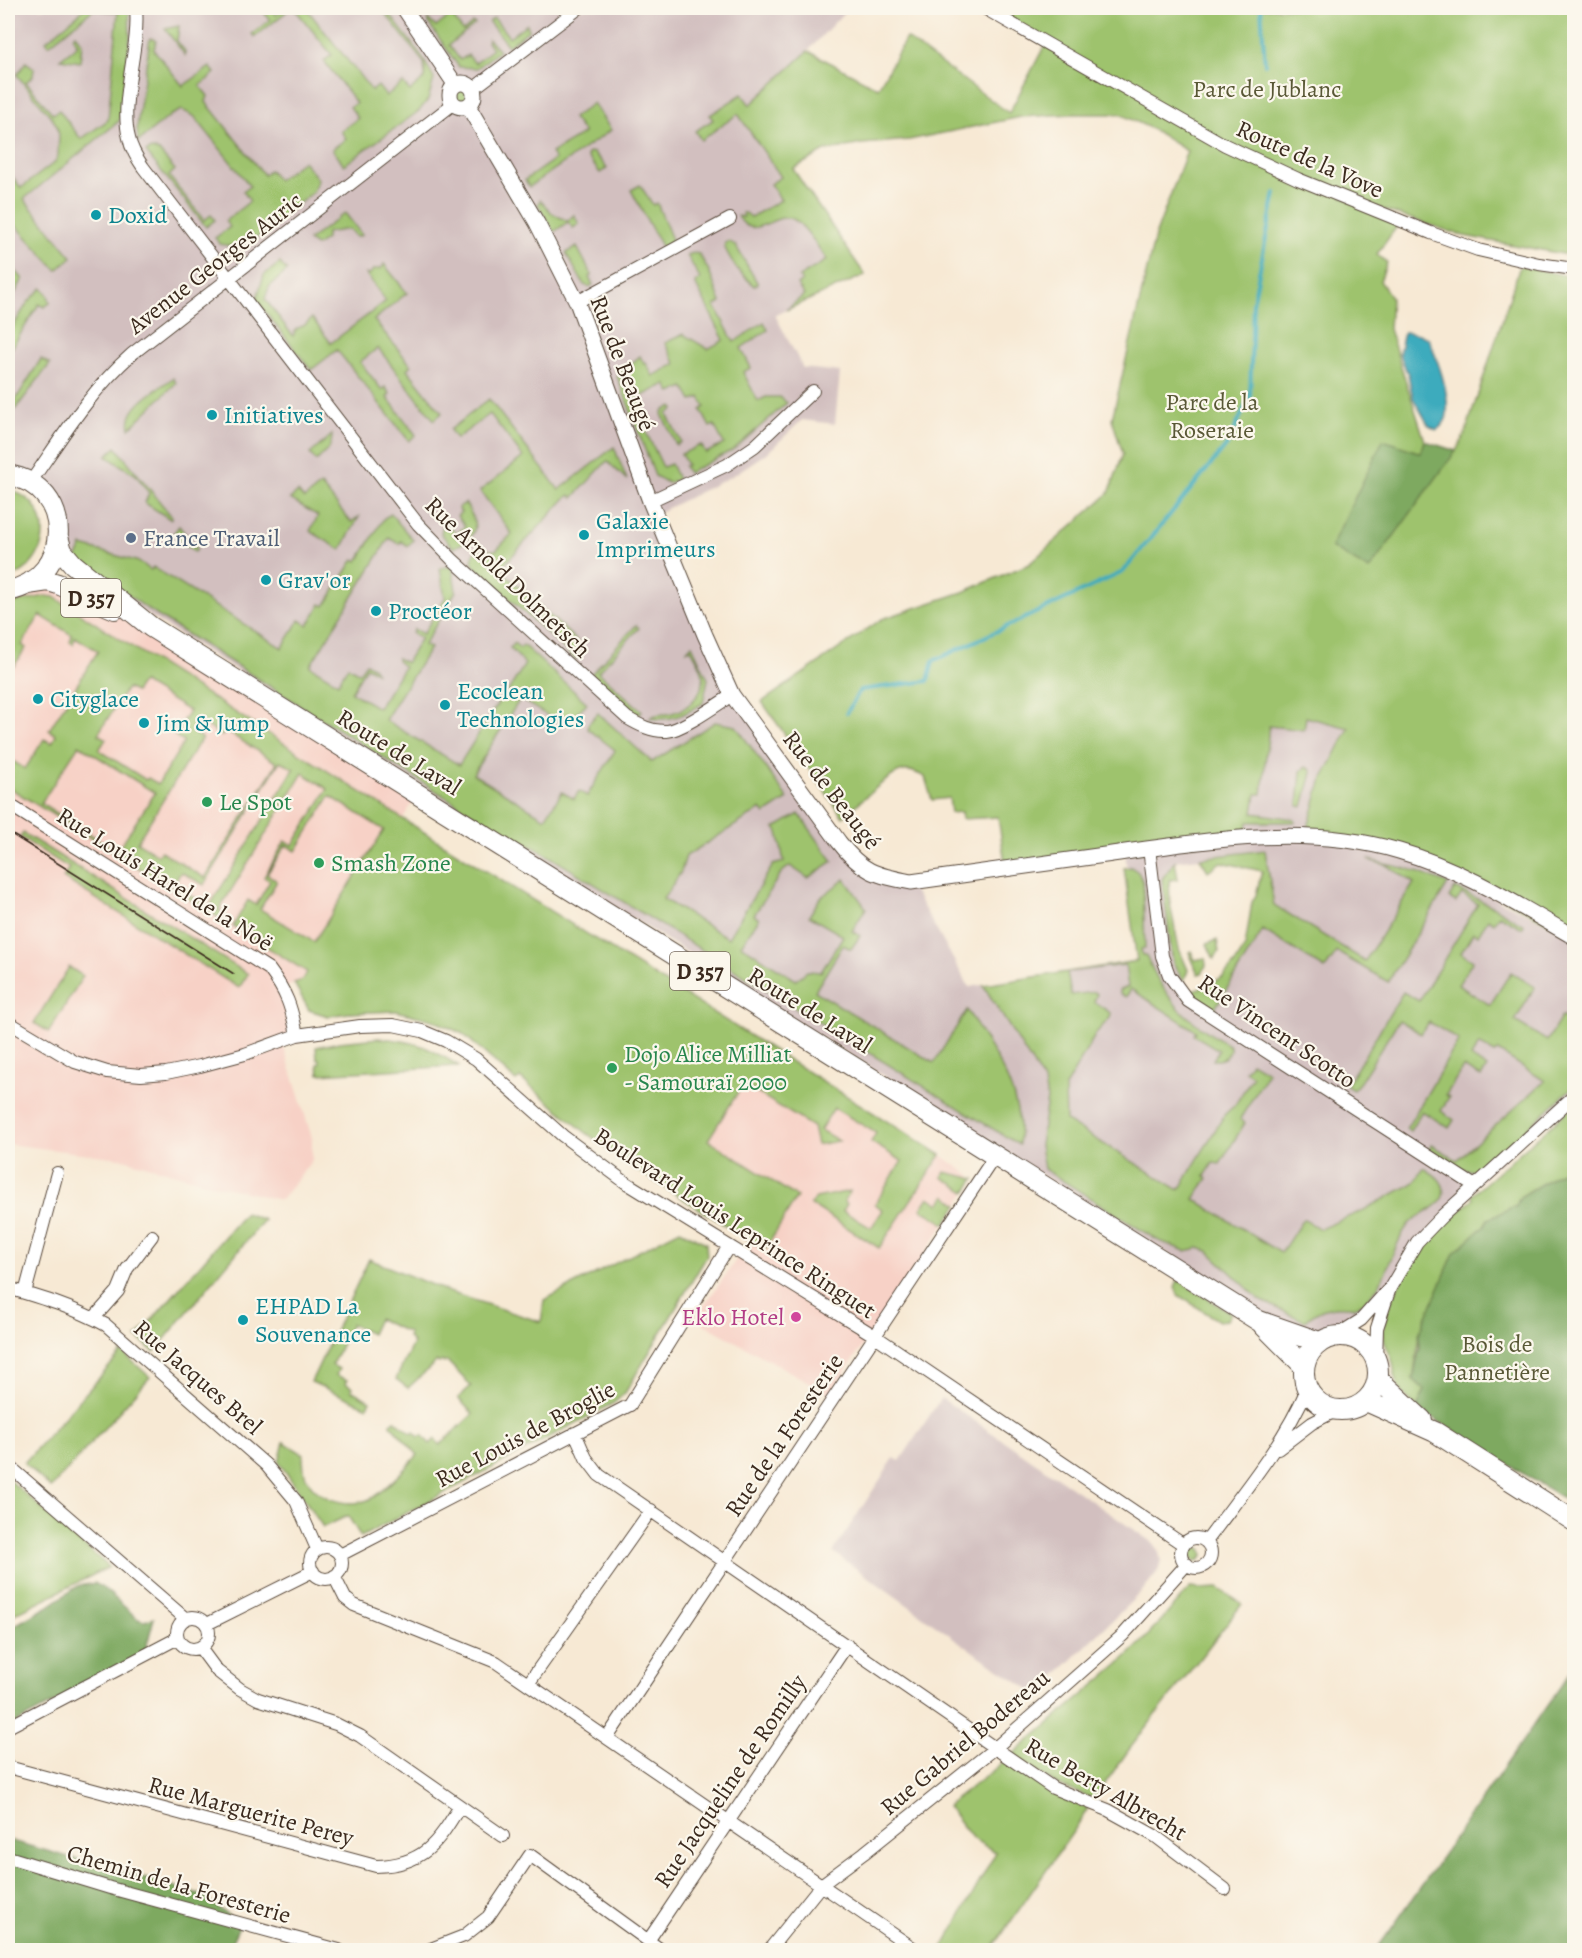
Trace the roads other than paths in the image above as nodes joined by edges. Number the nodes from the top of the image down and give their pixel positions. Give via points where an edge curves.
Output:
1 (136, 8) edge
2 (404, 8) edge
3 (579, 8) edge
4 (984, 8) edge
5 (456, 84) junction
6 (473, 89) junction
7 (461, 105) junction
8 (730, 219) dead end
9 (1575, 269) edge
10 (230, 279) junction
11 (577, 302) junction
12 (813, 391) dead end
13 (8, 475) edge
14 (30, 483) junction
15 (650, 501) junction
16 (58, 537) junction
17 (28, 584) junction
18 (8, 591) edge
19 (152, 627) junction
20 (732, 694) junction
21 (8, 804) edge
22 (1149, 848) junction
23 (1575, 937) edge
24 (8, 1022) edge
25 (297, 1035) junction
26 (1575, 1096) edge
27 (995, 1156) junction
28 (57, 1173) dead end
29 (1476, 1186) junction
30 (152, 1236) dead end
31 (729, 1246) junction
32 (8, 1288) edge
33 (1390, 1288) junction
34 (25, 1293) junction
35 (94, 1318) junction
36 (1259, 1321) junction
37 (874, 1336) junction
38 (1328, 1338) junction
39 (1304, 1366) junction
40 (1377, 1370) junction
41 (1307, 1389) junction
42 (1366, 1401) junction
43 (1337, 1410) junction
44 (1435, 1432) junction
45 (575, 1433) junction
46 (1270, 1455) junction
47 (8, 1465) edge
48 (651, 1510) junction
49 (1575, 1521) edge
50 (1206, 1542) junction
51 (1184, 1545) junction
52 (317, 1549) junction
53 (340, 1556) junction
54 (725, 1562) junction
55 (1186, 1564) junction
56 (313, 1572) junction
57 (334, 1576) junction
58 (186, 1619) junction
59 (207, 1624) junction
60 (178, 1638) junction
61 (847, 1645) junction
62 (200, 1648) junction
63 (528, 1684) junction
64 (8, 1727) edge
65 (607, 1738) junction
66 (994, 1749) junction
67 (8, 1767) edge
68 (460, 1806) junction
69 (728, 1821) junction
70 (503, 1836) dead end
71 (8, 1857) edge
72 (821, 1885) junction
73 (1225, 1889) dead end
74 (648, 1941) junction
75 (339, 1950) edge
76 (428, 1950) edge
77 (661, 1950) edge
78 (769, 1950) edge
79 (916, 1950) edge

1 - 10 street, Rue Arnold Dolmetsch via 126,117 128,137 143,167
2 - 5 street
3 - 6 street
4 - 9 street, Route de la Vove via 1225,145 1298,179 1478,250
5 - 6 street via 463,82
5 - 7 street via 450,93
6 - 7 street via 474,96
7 - 10 street, Avenue Georges Auric
7 - 11 street, Rue de Beaugé via 537,223
8 - 11 street
10 - 14 street, Avenue Georges Auric via 113,371 75,417
10 - 20 street, Rue Arnold Dolmetsch via 418,524 627,718 641,726 668,731
11 - 15 street, Rue de Beaugé
12 - 15 street via 755,446 727,465
13 - 14 main road
14 - 16 main road via 51,505
15 - 20 street, Rue de Beaugé
16 - 17 main road via 49,564
16 - 19 main road, Route de Laval / D 357 via 62,551 73,564
17 - 18 main road
17 - 19 main road, Route de Laval / D 357 via 48,581 65,586
19 - 27 main road, Route de Laval / D 357
20 - 22 street, Rue de Beaugé via 853,860 880,876 911,882
21 - 25 street, Rue Louis Harel de la Noë via 269,969 284,988
22 - 23 street, Rue de Beaugé via 1296,835 1368,844 1451,870
22 - 29 street, Rue Vincent Scotto via 1162,956 1169,975 1188,1001
24 - 25 street, Boulevard Louis Leprince Ringuet via 75,1062 107,1072 141,1076 200,1066
25 - 31 street, Boulevard Louis Leprince Ringuet via 393,1025 446,1041 476,1059 563,1136 625,1182
26 - 29 street
27 - 36 main road, Route de Laval / D 357
27 - 37 street, Rue de la Foresterie
28 - 34 street
29 - 33 street via 1417,1242
30 - 35 street via 127,1269 118,1291
31 - 37 street, Boulevard Louis Leprince Ringuet
31 - 45 street, Rue Louis de Broglie via 630,1405
32 - 34 street, Rue Jacques Brel
33 - 38 street via 1362,1320
33 - 40 street via 1377,1328
34 - 35 street, Rue Jacques Brel
35 - 52 street, Rue Jacques Brel via 266,1465 297,1501
36 - 38 main road, Route de Laval / D 357
36 - 39 main road, Route de Laval / D 357
37 - 51 street, Boulevard Louis Leprince Ringuet
37 - 54 street, Rue de la Foresterie
38 - 39 main road via 1308,1353
38 - 40 main road via 1350,1336 1361,1341 1371,1349
39 - 41 main road
40 - 42 main road via 1376,1387
40 - 44 main road
41 - 43 main road via 1320,1404
41 - 46 street
42 - 43 main road via 1357,1407
42 - 44 main road
43 - 46 street via 1312,1423
44 - 49 main road
45 - 48 street, Rue Berty Albrecht via 599,1475
45 - 53 street, Rue Louis de Broglie
46 - 50 street
47 - 58 street
48 - 54 street, Rue Berty Albrecht
48 - 63 street
50 - 51 street via 1194,1538
50 - 55 street via 1211,1554 1208,1562 1196,1568
51 - 55 street via 1182,1557
52 - 53 street via 327,1546
52 - 56 street via 311,1557
53 - 57 street via 340,1569
54 - 61 street, Rue Berty Albrecht
54 - 65 street, Rue de la Foresterie
55 - 66 street, Rue Gabriel Bodereau via 1123,1635
56 - 57 street via 320,1578
56 - 59 street
57 - 63 street via 345,1598 354,1605 496,1662
58 - 59 street via 199,1618
58 - 60 street via 179,1625
59 - 62 street via 209,1638
60 - 62 street via 184,1647
60 - 64 street
61 - 66 street, Rue Berty Albrecht
61 - 69 street, Rue Jacqueline de Romilly
62 - 68 street via 217,1671 240,1689 360,1736
63 - 65 street
65 - 69 street
66 - 72 street, Rue Gabriel Bodereau
66 - 73 street, Rue Berty Albrecht via 1053,1788 1108,1810 1155,1836
67 - 68 street, Rue Marguerite Perey via 376,1866 395,1866 426,1852 445,1832
68 - 70 street
69 - 72 street
69 - 74 street, Rue Jacqueline de Romilly
71 - 75 street, Chemin de la Foresterie
72 - 78 street, Rue Gabriel Bodereau
72 - 79 street
74 - 76 street via 530,1855 488,1917 464,1935
74 - 77 street

